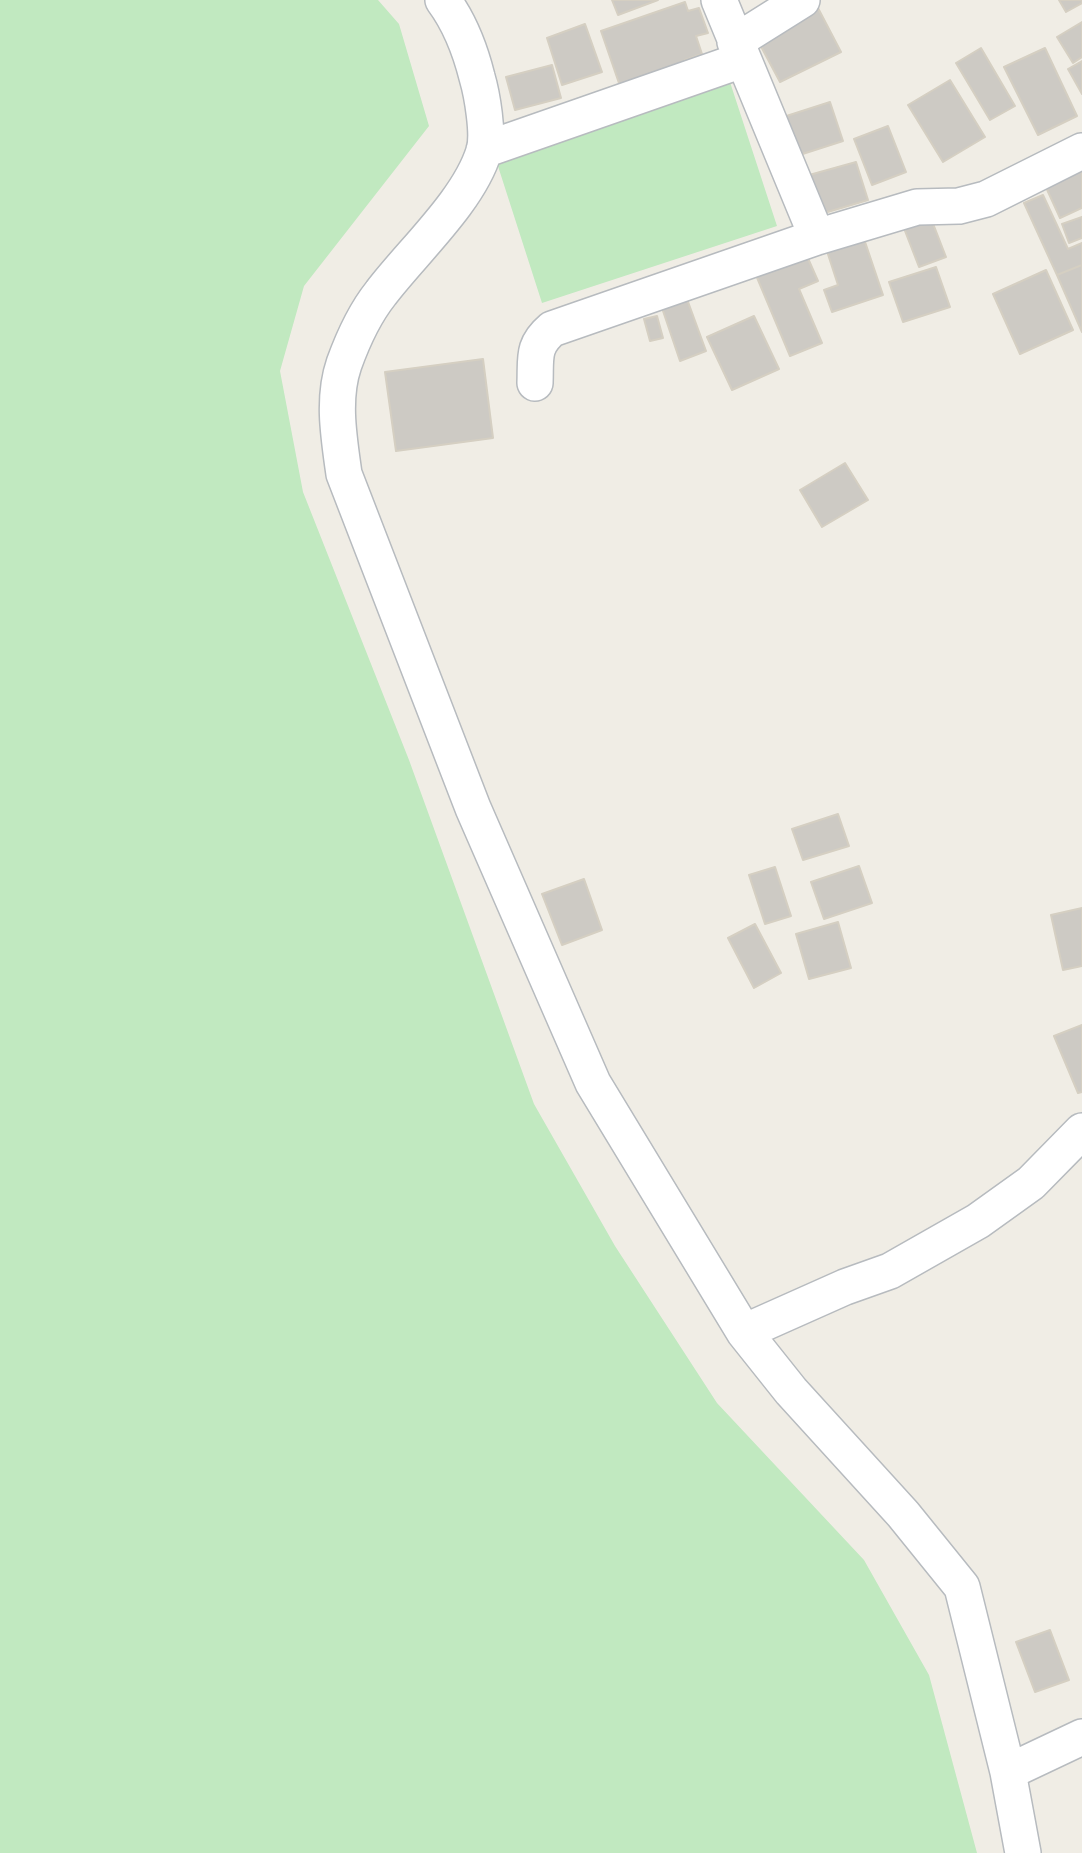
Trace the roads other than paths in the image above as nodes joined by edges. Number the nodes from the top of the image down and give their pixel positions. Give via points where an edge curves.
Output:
1 (443, 0) edge
2 (719, 0) edge
3 (802, 0) edge
4 (739, 51) junction
5 (484, 150) junction
6 (1082, 151) edge
7 (817, 237) junction
8 (535, 383) dead end
9 (1082, 1131) edge
10 (744, 1332) junction
11 (1082, 1737) edge
12 (1008, 1772) junction
13 (1023, 1853) edge

1 - 5 street via 470,51 483,99
2 - 4 street
3 - 4 street
4 - 5 street
4 - 7 street
5 - 10 street via 443,220 380,295 358,331 343,366 336,419 344,474 473,808 593,1083
6 - 7 street via 986,199 959,206 917,207
7 - 8 street via 552,329 536,348
9 - 10 street via 1031,1183 978,1221 890,1271
10 - 12 street via 962,1587
11 - 12 street
12 - 13 street

